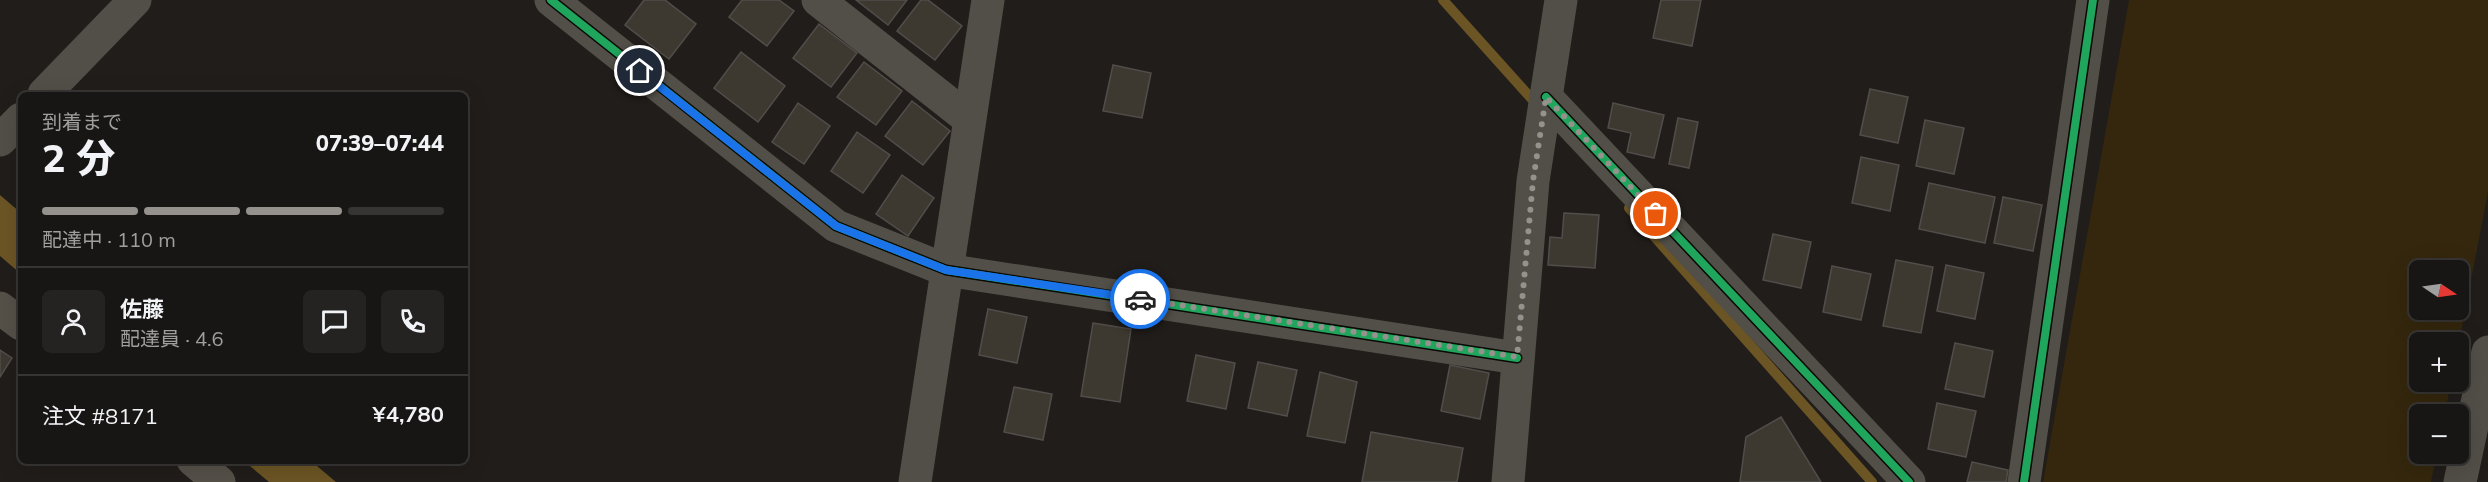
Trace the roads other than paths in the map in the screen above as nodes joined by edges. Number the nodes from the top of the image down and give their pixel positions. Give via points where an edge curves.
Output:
1 (135, 0) edge
2 (551, 0) edge
3 (819, 0) edge
4 (988, 0) edge
5 (1561, 0) edge
6 (2093, 0) edge
7 (46, 92) edge
8 (1546, 97) junction
9 (969, 119) junction
10 (18, 122) edge
11 (0, 140) edge
12 (946, 270) junction
13 (0, 308) edge
14 (18, 322) edge
15 (2488, 352) edge
16 (1517, 357) junction
17 (198, 464) edge
18 (219, 482) edge
19 (915, 482) edge
20 (1508, 482) edge
21 (1910, 482) edge
22 (2024, 482) edge
23 (2460, 482) edge

1 - 7 street
2 - 12 street via 836,226
3 - 9 street
4 - 9 street
5 - 8 street
6 - 22 street
8 - 16 street via 1533,181
8 - 21 street
9 - 12 street
10 - 11 street
12 - 16 street
12 - 19 street
13 - 14 main road
15 - 23 street
16 - 20 street
17 - 18 main road

